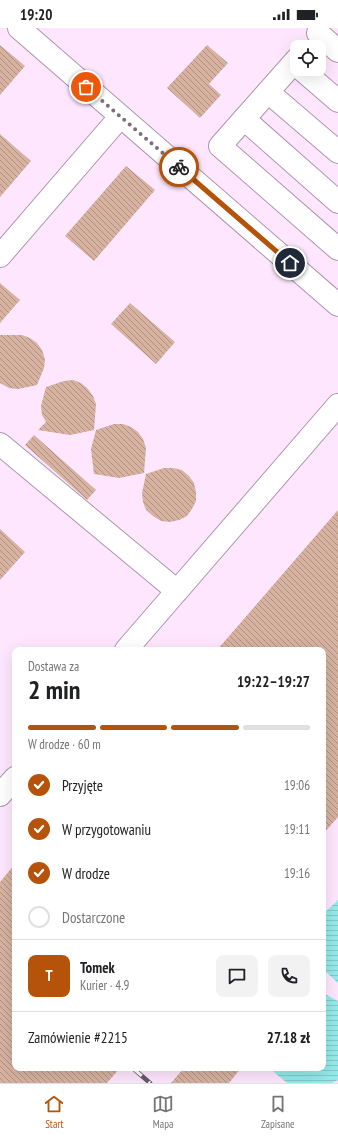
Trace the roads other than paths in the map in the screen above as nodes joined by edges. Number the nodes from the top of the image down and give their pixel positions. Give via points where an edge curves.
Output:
1 (19, 28) edge
2 (326, 51) edge
3 (338, 51) edge
4 (290, 68) edge
5 (322, 76) edge
6 (268, 92) junction
7 (338, 100) edge
8 (120, 117) junction
9 (244, 119) junction
10 (338, 152) edge
11 (338, 202) edge
12 (338, 249) edge
13 (0, 256) edge
14 (338, 304) edge
15 (338, 405) edge
16 (0, 444) edge
17 (177, 591) junction
18 (129, 647) edge
19 (12, 781) edge
20 (0, 795) edge

1 - 8 street
2 - 3 street
4 - 6 street
5 - 7 street
6 - 9 street
6 - 10 street
8 - 13 street
8 - 14 street
9 - 11 street
9 - 12 street via 220,146
15 - 17 street
16 - 17 street
17 - 18 street
19 - 20 street

